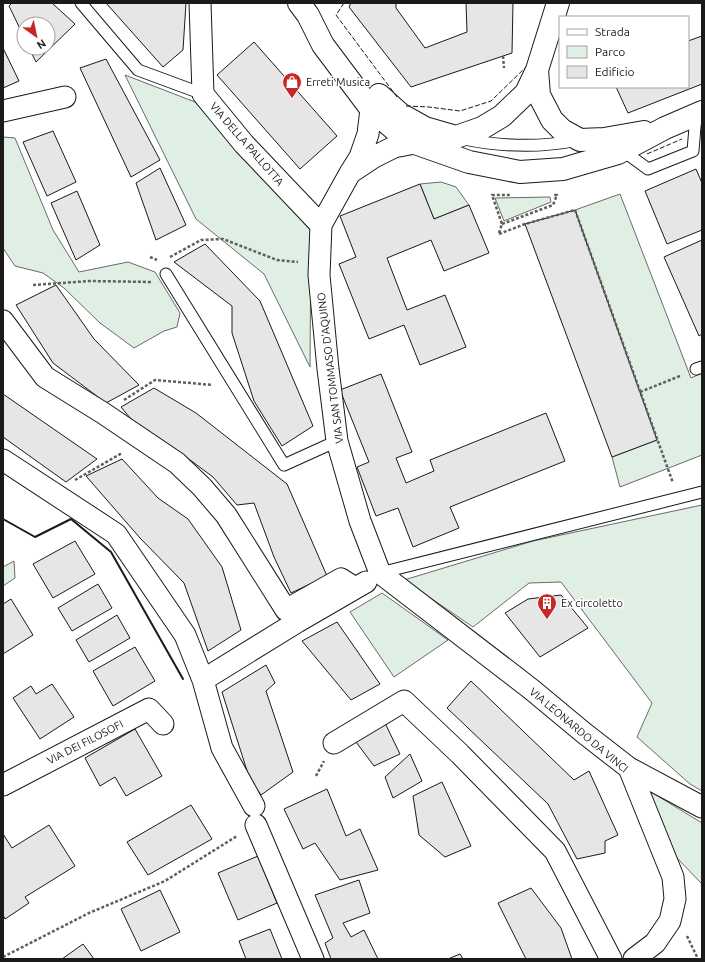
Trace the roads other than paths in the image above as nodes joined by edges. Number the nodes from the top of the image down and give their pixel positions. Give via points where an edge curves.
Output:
1 (82, 3) edge
2 (200, 3) edge
3 (558, 3) edge
4 (304, 9) edge
5 (538, 70) junction
6 (203, 94) junction
7 (65, 98) dead end
8 (371, 109) junction
9 (3, 111) edge
10 (699, 113) edge
11 (665, 128) junction
12 (456, 137) junction
13 (580, 140) junction
14 (415, 143) junction
15 (622, 150) junction
16 (350, 173) junction
17 (321, 225) junction
18 (169, 278) road end
19 (3, 322) edge
20 (337, 441) junction
21 (3, 460) edge
22 (702, 492) edge
23 (380, 573) junction
24 (356, 588) junction
25 (203, 680) junction
26 (163, 724) dead end
27 (334, 743) dead end
28 (629, 768) junction
29 (3, 785) edge
30 (702, 807) edge
31 (313, 959) edge
32 (611, 959) edge
33 (634, 959) edge

1 - 6 lane via 138,70
2 - 6 street, VIA DELLA PALLOTTA
3 - 5 main road
4 - 8 main road via 323,45
4 - 12 main road via 334,39 372,89 400,114 425,128
5 - 12 main road via 526,93 502,116 482,128
5 - 13 main road via 539,95 552,120 562,130
6 - 17 street, VIA DELLA PALLOTTA via 244,144
7 - 9 street
8 - 14 main road
8 - 16 street, VIA SAN TOMMASO D'AQUINO via 368,134 360,157
10 - 11 main road
10 - 15 lane via 693,151 648,169
11 - 13 main road via 604,139
11 - 15 main road
12 - 13 lane via 521,146 553,145
14 - 15 main road via 469,162 520,172 563,169
14 - 16 street, VIA SAN TOMMASO D'AQUINO via 394,147
16 - 17 street, VIA SAN TOMMASO D'AQUINO
17 - 20 street, VIA SAN TOMMASO D'AQUINO via 319,275
18 - 20 lane via 284,465
19 - 24 street via 45,377 103,412 177,463 202,487 226,515 286,610 341,578
20 - 23 street, VIA SAN TOMMASO D'AQUINO via 360,521
21 - 25 street via 116,534 185,634
22 - 23 lane
23 - 24 street
23 - 28 street, VIA LEONARDO DA VINCI
24 - 25 street
25 - 31 street via 222,748 255,816
26 - 29 street, VIA DEI FILOSOFI via 149,709
27 - 32 street via 404,701 555,851
28 - 30 street
28 - 33 street, VIA LEONARDO DA VINCI via 673,877 675,899 670,921 654,943

